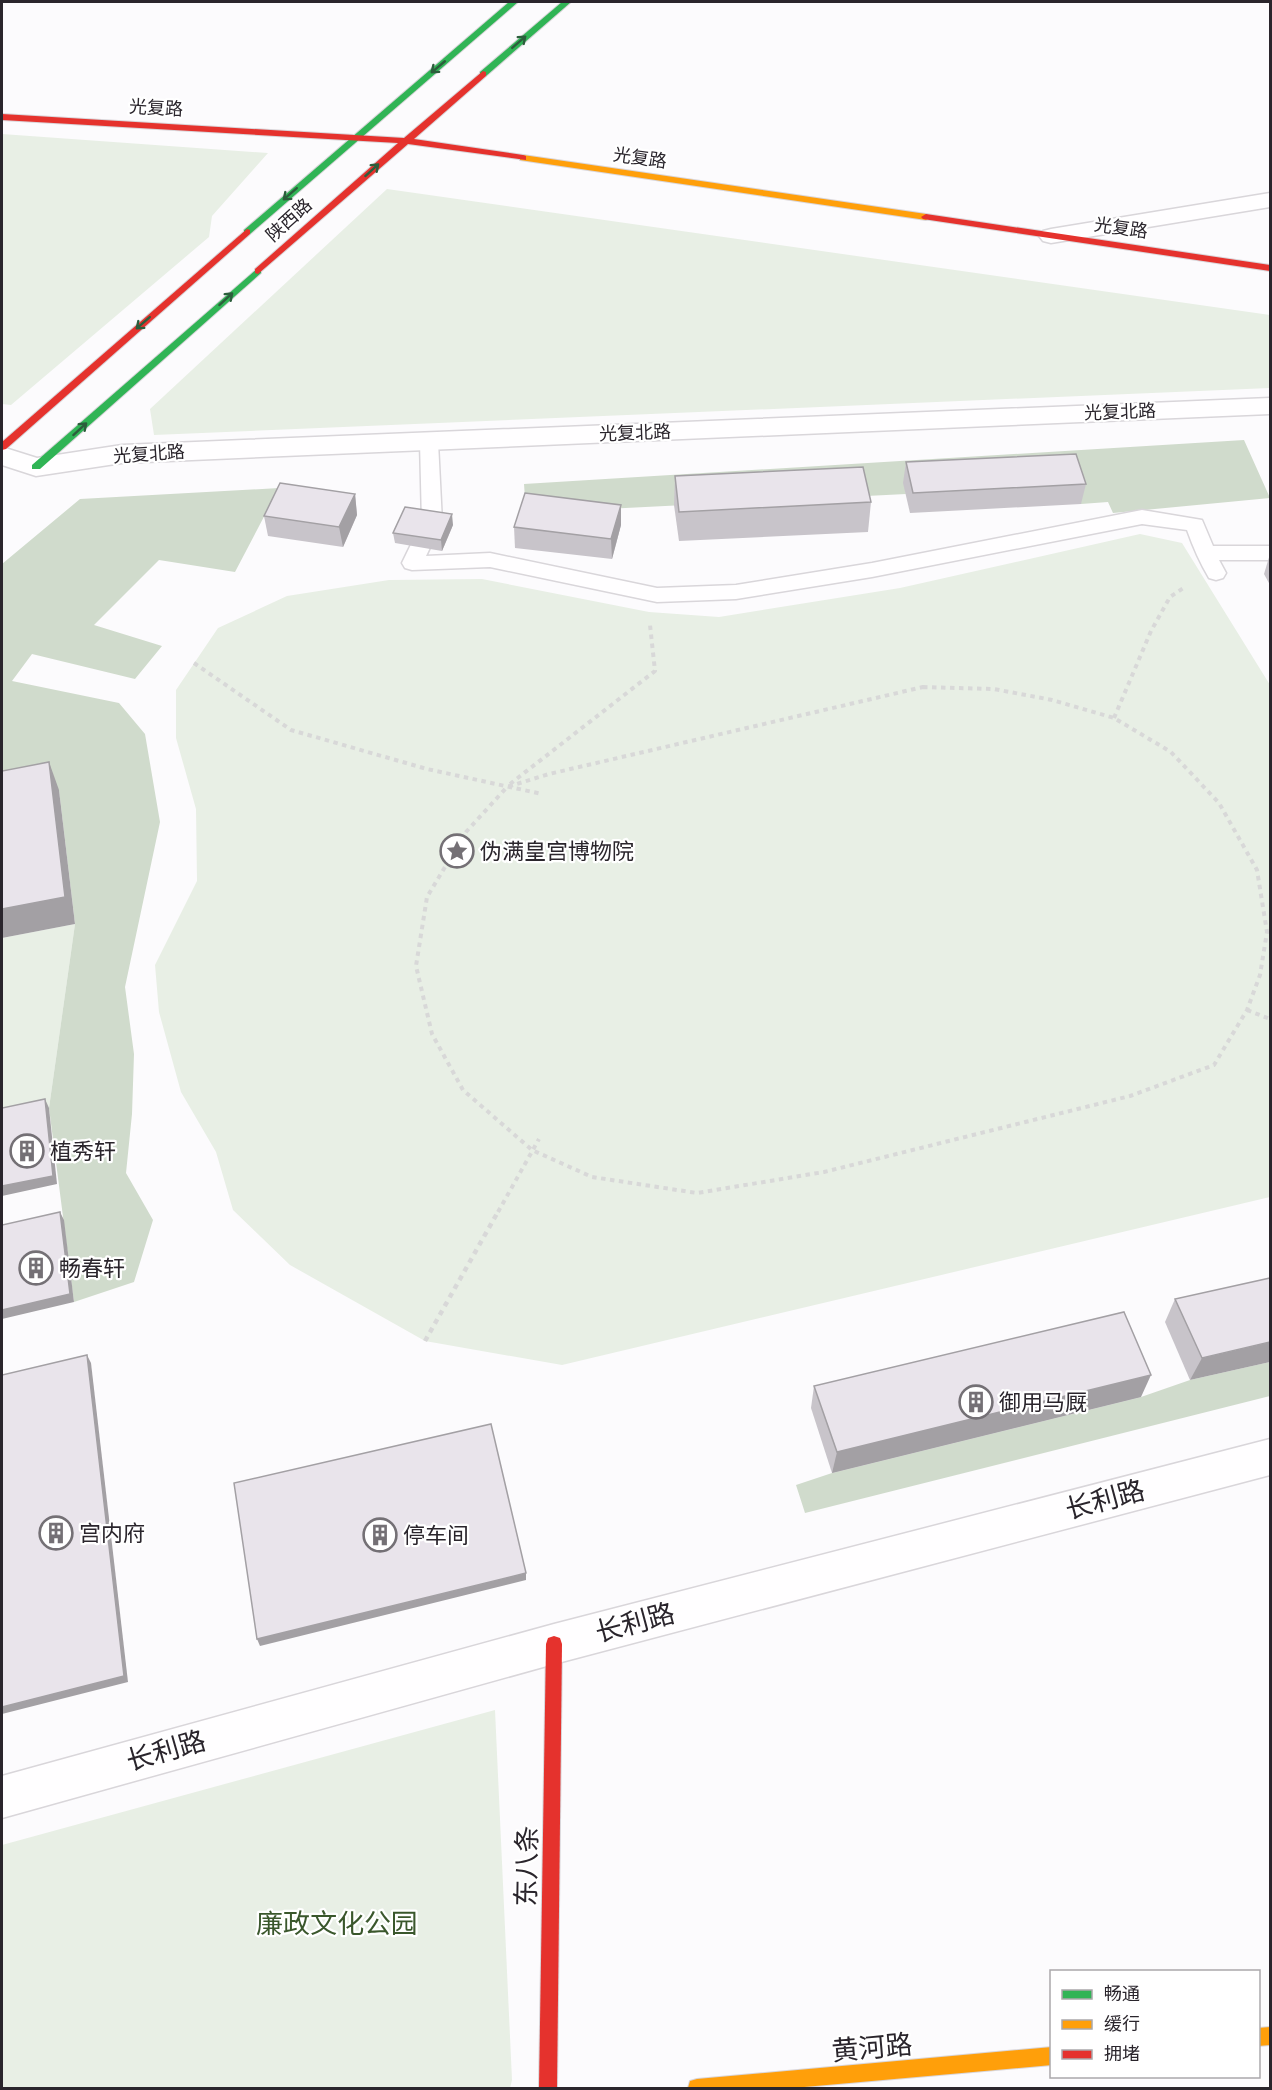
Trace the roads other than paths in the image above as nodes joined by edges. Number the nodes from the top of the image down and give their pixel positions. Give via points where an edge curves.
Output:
1 (514, 2) edge
2 (567, 2) edge
3 (2, 117) edge
4 (354, 138) junction
5 (405, 141) junction
6 (1270, 200) edge
7 (1051, 236) junction
8 (1270, 268) edge
9 (1270, 406) edge
10 (429, 442) junction
11 (2, 447) edge
12 (2, 456) edge
13 (36, 467) junction
14 (1205, 553) junction
15 (1270, 553) edge
16 (1216, 573) road end
17 (1270, 1457) edge
18 (554, 1644) junction
19 (2, 1797) edge
20 (1050, 2056) edge
21 (548, 2088) edge
22 (697, 2088) edge

1 -> 4 street, 陕西路
5 -> 2 street, 陕西路
3 - 4 street, 光复路
4 - 5 street, 光复路
4 -> 11 street, 陕西路
5 - 7 street, 光复路
13 -> 5 street, 陕西路
6 - 7 street
7 - 8 street, 光复路
9 - 10 street, 光复北路
10 - 13 street, 光复北路 via 122,454
10 - 14 lane via 432,522 412,563 490,560 657,595 736,592 872,570 1142,517 1195,525
12 - 13 street, 光复北路
14 - 15 lane
14 - 16 lane
17 - 18 street, 长利路
18 - 19 street, 长利路
18 - 21 street, 东八条
20 - 22 street, 黄河路

